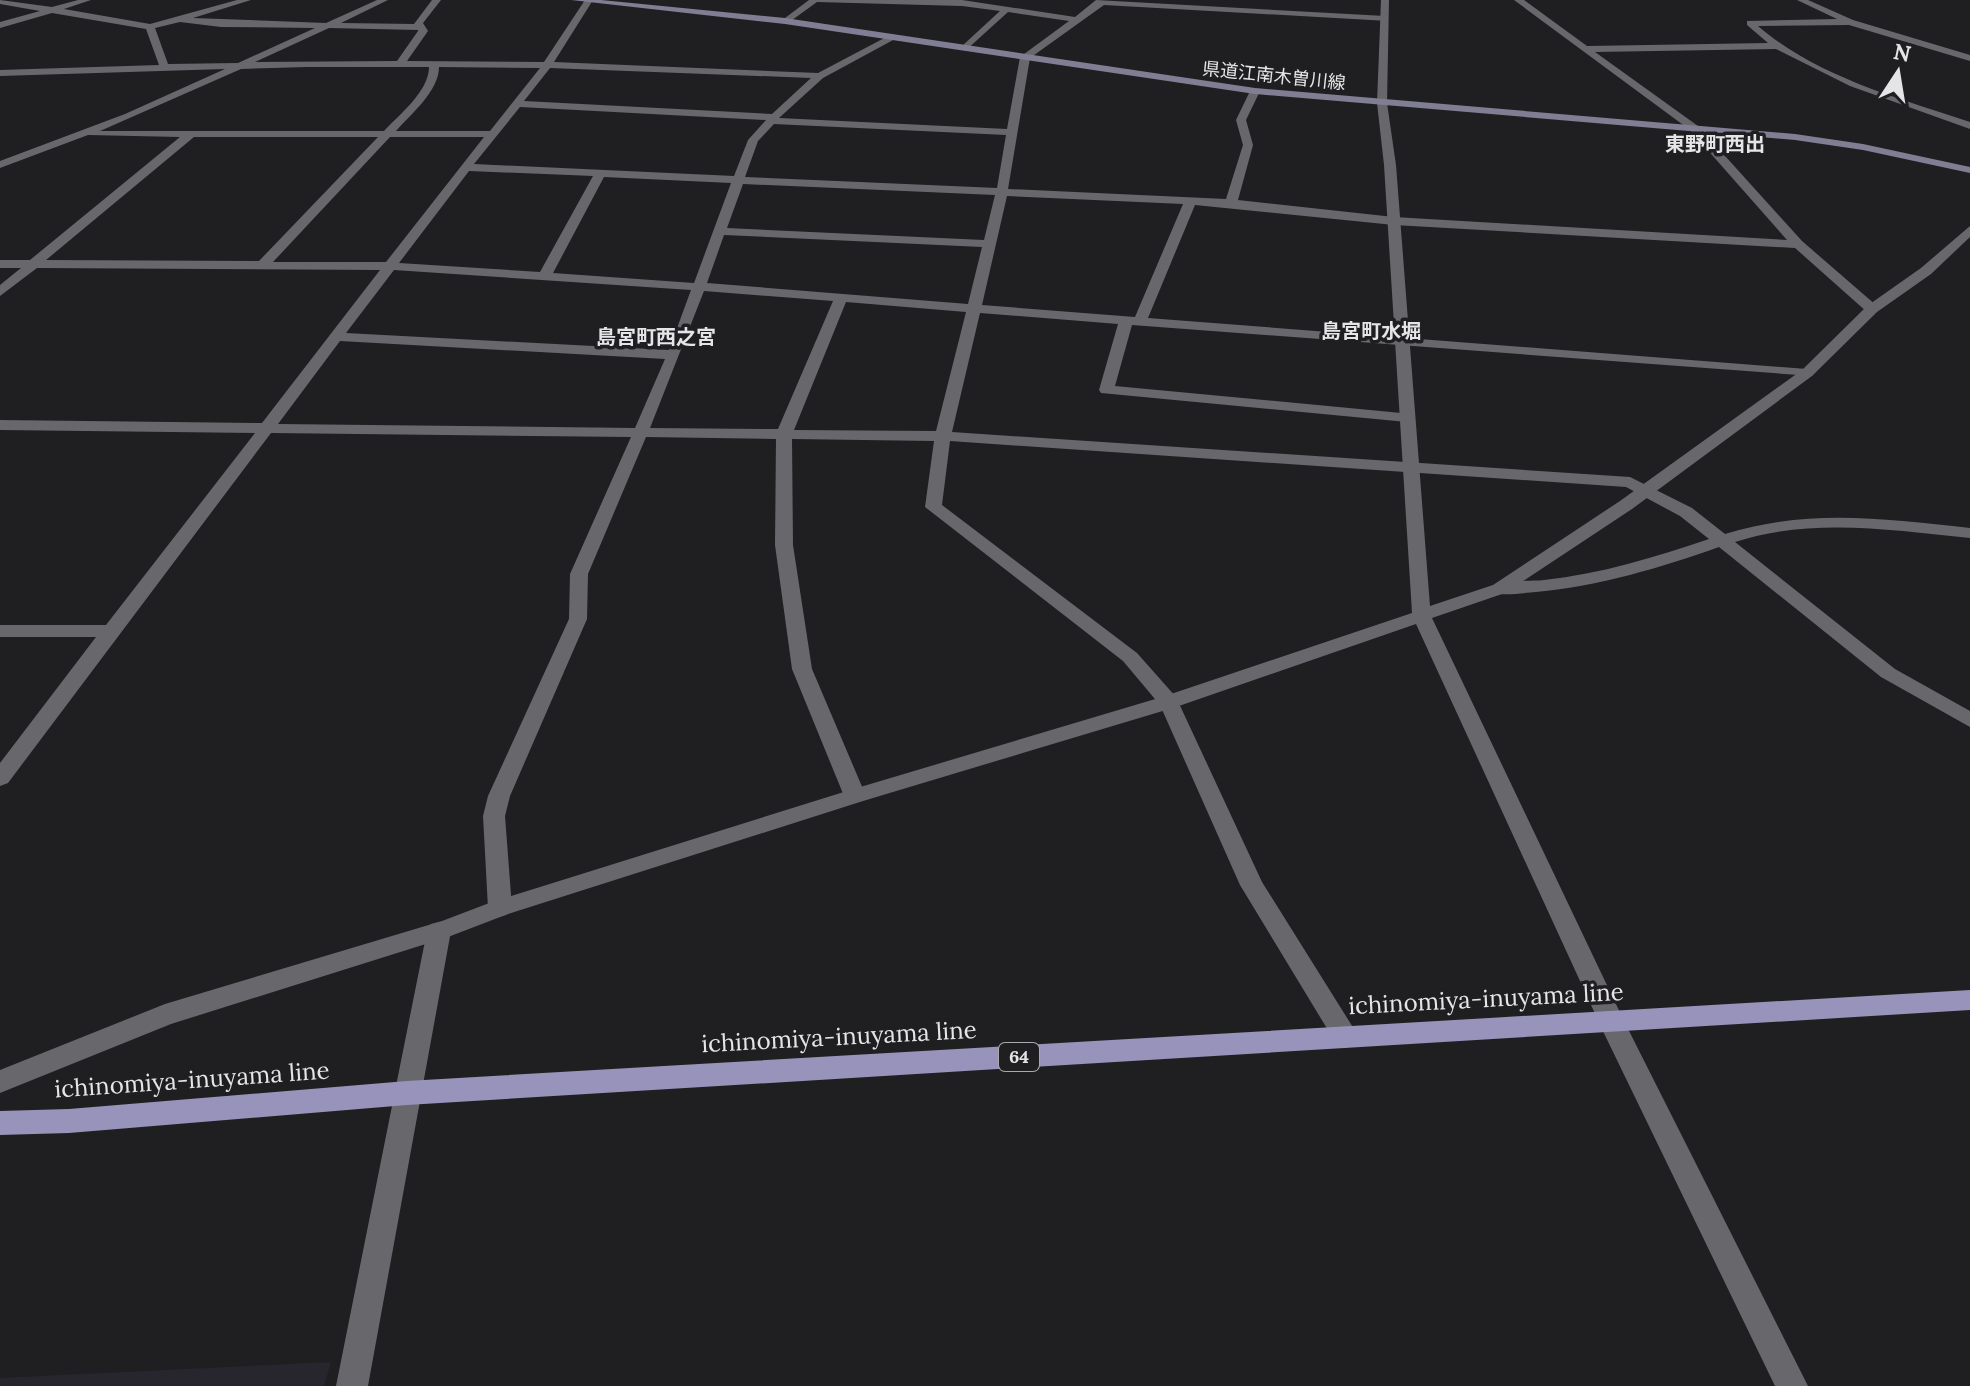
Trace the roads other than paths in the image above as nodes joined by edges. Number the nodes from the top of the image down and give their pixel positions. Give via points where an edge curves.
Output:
1 (87, 0) edge
2 (247, 0) edge
3 (384, 0) edge
4 (437, 0) edge
5 (584, 0) edge
6 (817, 0) edge
7 (1385, 0) edge
8 (1518, 0) edge
9 (1801, 0) edge
10 (0, 1) edge
11 (1101, 1) edge
12 (964, 2) edge
13 (1007, 9) junction
14 (53, 10) junction
15 (180, 19) junction
16 (1385, 19) junction
17 (1078, 20) junction
18 (785, 21) junction
19 (1850, 22) junction
20 (0, 25) edge
21 (325, 26) junction
22 (150, 27) junction
23 (420, 27) junction
24 (892, 37) junction
25 (1779, 46) junction
26 (965, 48) junction
27 (1584, 49) junction
28 (1025, 57) junction
29 (1970, 58) edge
30 (250, 63) junction
31 (548, 63) junction
32 (400, 64) junction
33 (434, 65) junction
34 (164, 66) junction
35 (0, 73) edge
36 (820, 76) junction
37 (1255, 91) junction
38 (1382, 103) junction
39 (516, 104) junction
40 (773, 119) junction
41 (1970, 126) edge
42 (1694, 128) junction
43 (1012, 132) junction
44 (81, 134) junction
45 (191, 134) junction
46 (384, 134) junction
47 (491, 134) junction
48 (0, 158) edge
49 (18, 158) junction
50 (0, 165) edge
51 (465, 167) junction
52 (1970, 170) edge
53 (600, 174) junction
54 (740, 178) junction
55 (1002, 192) junction
56 (1190, 201) junction
57 (1231, 203) junction
58 (1394, 221) junction
59 (1970, 230) edge
60 (720, 231) junction
61 (990, 244) junction
62 (1798, 244) junction
63 (0, 264) edge
64 (34, 264) junction
65 (263, 265) junction
66 (391, 266) junction
67 (544, 277) junction
68 (701, 287) junction
69 (0, 292) edge
70 (841, 299) junction
71 (975, 308) junction
72 (1872, 309) junction
73 (1133, 320) junction
74 (337, 337) junction
75 (1402, 341) junction
76 (674, 355) junction
77 (1807, 373) junction
78 (1407, 417) junction
79 (0, 425) edge
80 (269, 426) junction
81 (784, 434) junction
82 (639, 435) junction
83 (943, 436) junction
84 (1413, 467) junction
85 (1645, 491) junction
86 (1970, 533) edge
87 (1722, 540) junction
88 (1499, 589) junction
89 (1421, 614) junction
90 (0, 631) edge
91 (110, 631) junction
92 (1169, 702) junction
93 (1970, 720) edge
94 (0, 778) edge
95 (855, 796) junction
96 (500, 908) junction
97 (439, 931) junction
98 (1970, 1000) edge
99 (1612, 1023) junction
100 (1346, 1037) junction
101 (0, 1082) edge
102 (407, 1093) junction
103 (0, 1123) edge
104 (352, 1386) edge
105 (1792, 1386) edge

1 - 14 street
2 - 15 street
3 - 21 street
4 - 23 street
5 - 18 main road, 県道江南木曽川線
5 - 31 street via 576,25
6 - 12 street
6 - 18 street
7 - 16 street
8 - 27 street
9 - 19 street
10 - 14 street
11 - 16 street
11 - 17 street
12 - 13 street
13 - 17 street
13 - 26 street
14 - 20 street
14 - 22 street
15 - 21 street
15 - 22 street
16 - 38 street
17 - 28 street
18 - 24 main road, 県道江南木曽川線
19 - 25 street via 1750,23
19 - 29 street
21 - 23 street
21 - 30 street
22 - 34 street
23 - 32 street via 419,41
24 - 26 main road, 県道江南木曽川線
24 - 36 street
25 - 27 street
25 - 41 street via 1854,85
26 - 28 main road, 県道江南木曽川線
27 - 42 street
28 - 37 main road, 県道江南木曽川線
28 - 43 street
30 - 32 street
30 - 34 street
30 - 44 street
31 - 33 street
31 - 36 street
31 - 39 street
32 - 33 street
33 - 46 street via 434,76 417,102
34 - 35 street
36 - 40 street
37 - 38 main road, 県道江南木曽川線
37 - 57 street via 1241,120 1248,145
38 - 42 main road, 県道江南木曽川線
38 - 58 street
39 - 40 street
39 - 47 street
40 - 43 street
40 - 54 street via 753,140
42 - 52 main road, 県道江南木曽川線 via 1863,147
42 - 62 street
43 - 55 street
44 - 45 street
44 - 49 street
45 - 46 street
45 - 64 street
46 - 47 street
46 - 65 street
47 - 51 street
48 - 49 street
49 - 50 street
51 - 53 street
51 - 66 street
53 - 54 street
53 - 67 street
54 - 55 street
54 - 60 street
55 - 56 street
55 - 61 street
56 - 57 street
56 - 73 street
57 - 58 street
58 - 62 street
58 - 75 street
59 - 72 street via 1926,271
60 - 61 street
60 - 68 street
61 - 71 street
62 - 72 street
63 - 64 street
64 - 65 street
64 - 69 street
65 - 66 street
66 - 67 street
66 - 74 street
67 - 68 street
68 - 70 street
68 - 76 street
70 - 71 street
70 - 81 street
71 - 73 street
71 - 83 street
72 - 77 street
73 - 75 street
73 - 78 street via 1106,390
74 - 76 street
74 - 80 street
75 - 77 street
75 - 78 street
76 - 82 street
77 - 85 street
78 - 84 street
79 - 80 street
80 - 82 street
80 - 91 street
81 - 82 street
81 - 83 street
81 - 95 street via 784,545 802,669
82 - 96 street via 579,574 578,619 499,796 494,816
83 - 84 street
83 - 92 street via 933,507 1130,657
84 - 85 street via 1630,482
84 - 89 street
85 - 87 street via 1686,512
85 - 88 street
86 - 87 street via 1840,521 1794,523
87 - 88 street via 1674,557 1541,588
87 - 93 street via 1888,673
88 - 89 street
89 - 92 street
89 - 99 street
90 - 91 street
91 - 94 street
92 - 95 street
92 - 100 street via 1252,885
95 - 96 street
96 - 97 street
97 - 101 street via 165,1015
97 - 102 street
98 - 99 main road, ichinomiya-inuyama line / 64
99 - 100 main road, ichinomiya-inuyama line / 64
99 - 105 street
100 - 102 main road, ichinomiya-inuyama line / 64
102 - 103 main road, ichinomiya-inuyama line / 64
102 - 104 street

